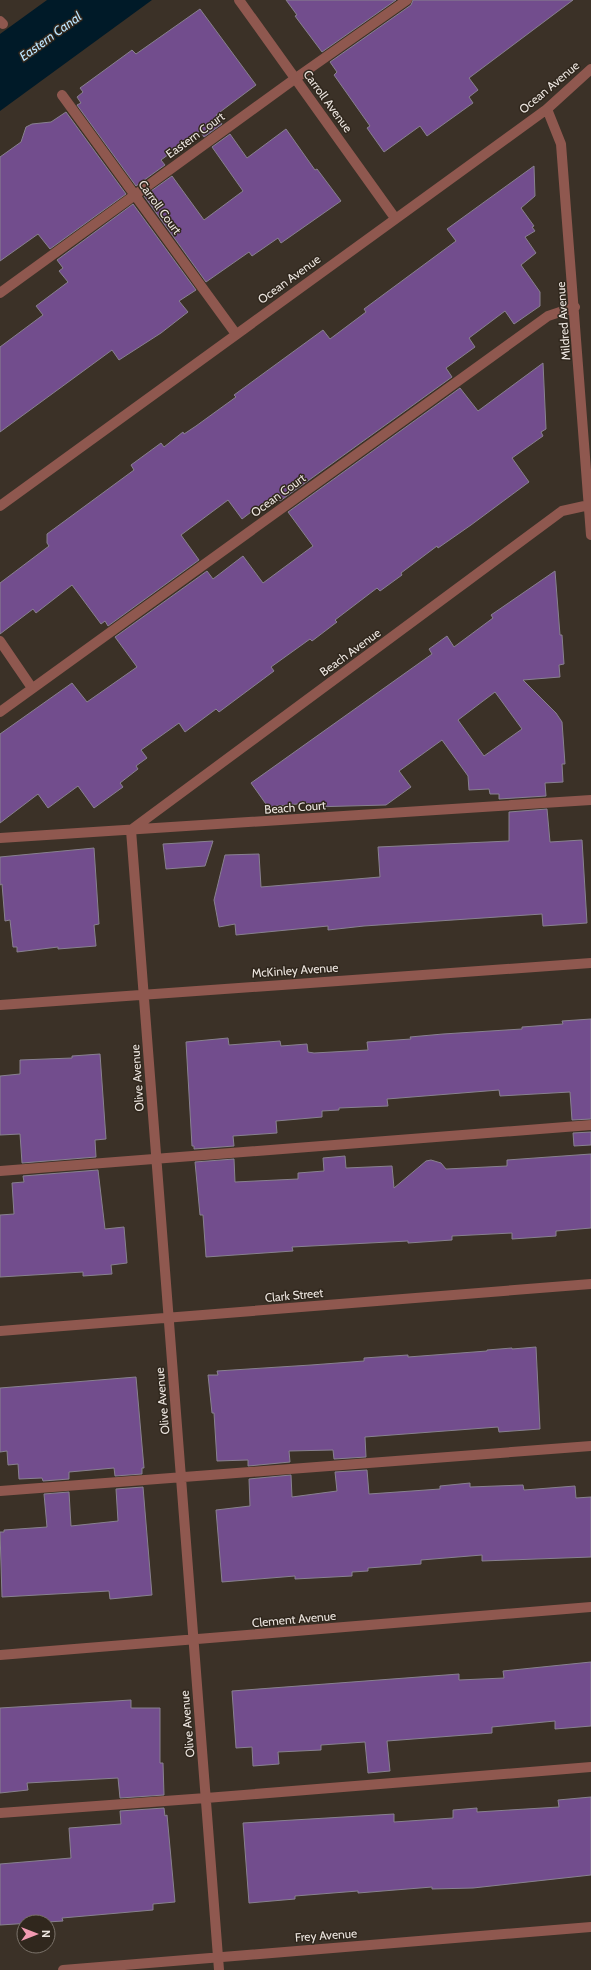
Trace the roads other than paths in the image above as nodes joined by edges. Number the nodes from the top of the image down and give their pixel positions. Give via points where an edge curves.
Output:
1 (239, 0) edge
2 (407, 0) edge
3 (591, 69) edge
4 (296, 78) junction
5 (62, 95) dead end
6 (547, 109) junction
7 (135, 194) junction
8 (395, 218) junction
9 (0, 293) edge
10 (575, 307) junction
11 (236, 334) junction
12 (589, 505) junction
13 (0, 506) edge
14 (591, 535) edge
15 (0, 640) edge
16 (32, 688) junction
17 (0, 712) edge
18 (591, 800) edge
19 (130, 830) junction
20 (0, 838) edge
21 (591, 963) edge
22 (143, 994) junction
23 (0, 1006) edge
24 (591, 1125) edge
25 (156, 1160) junction
26 (0, 1171) edge
27 (591, 1284) edge
28 (169, 1318) junction
29 (0, 1331) edge
30 (591, 1446) edge
31 (181, 1478) junction
32 (0, 1491) edge
33 (591, 1607) edge
34 (194, 1640) junction
35 (0, 1655) edge
36 (591, 1767) edge
37 (206, 1798) junction
38 (0, 1813) edge
39 (591, 1928) edge
40 (218, 1957) junction
41 (63, 1970) edge
42 (219, 1970) edge

1 - 4 street, Carroll Avenue
2 - 4 street, Eastern Court
3 - 6 street, Ocean Avenue
4 - 7 street, Eastern Court
4 - 8 street, Carroll Avenue
5 - 7 street, Carroll Court
6 - 8 street, Ocean Avenue
6 - 10 street, Mildred Avenue via 561,144
7 - 9 street, Eastern Court
7 - 11 street, Carroll Court
8 - 11 street, Ocean Avenue
10 - 12 street, Mildred Avenue
10 - 16 street, Ocean Court via 548,316
11 - 13 street, Ocean Avenue
12 - 14 street, Mildred Avenue
12 - 19 street, Beach Avenue via 562,511
15 - 16 street
16 - 17 street, Ocean Court
18 - 19 street, Beach Court
19 - 20 street, Beach Court
19 - 22 street, Olive Avenue
21 - 22 street, McKinley Avenue
22 - 23 street, McKinley Avenue
22 - 25 street, Olive Avenue
24 - 25 street
25 - 26 street
25 - 28 street, Olive Avenue
27 - 28 street, Clark Street
28 - 29 street, Clark Street
28 - 31 street, Olive Avenue
30 - 31 street
31 - 32 street
31 - 34 street, Olive Avenue
33 - 34 street, Clement Avenue
34 - 35 street, Clement Avenue
34 - 37 street, Olive Avenue
36 - 37 street
37 - 38 street
37 - 40 street, Olive Avenue
39 - 40 street, Frey Avenue
40 - 41 street, Frey Avenue
40 - 42 street, Olive Avenue

